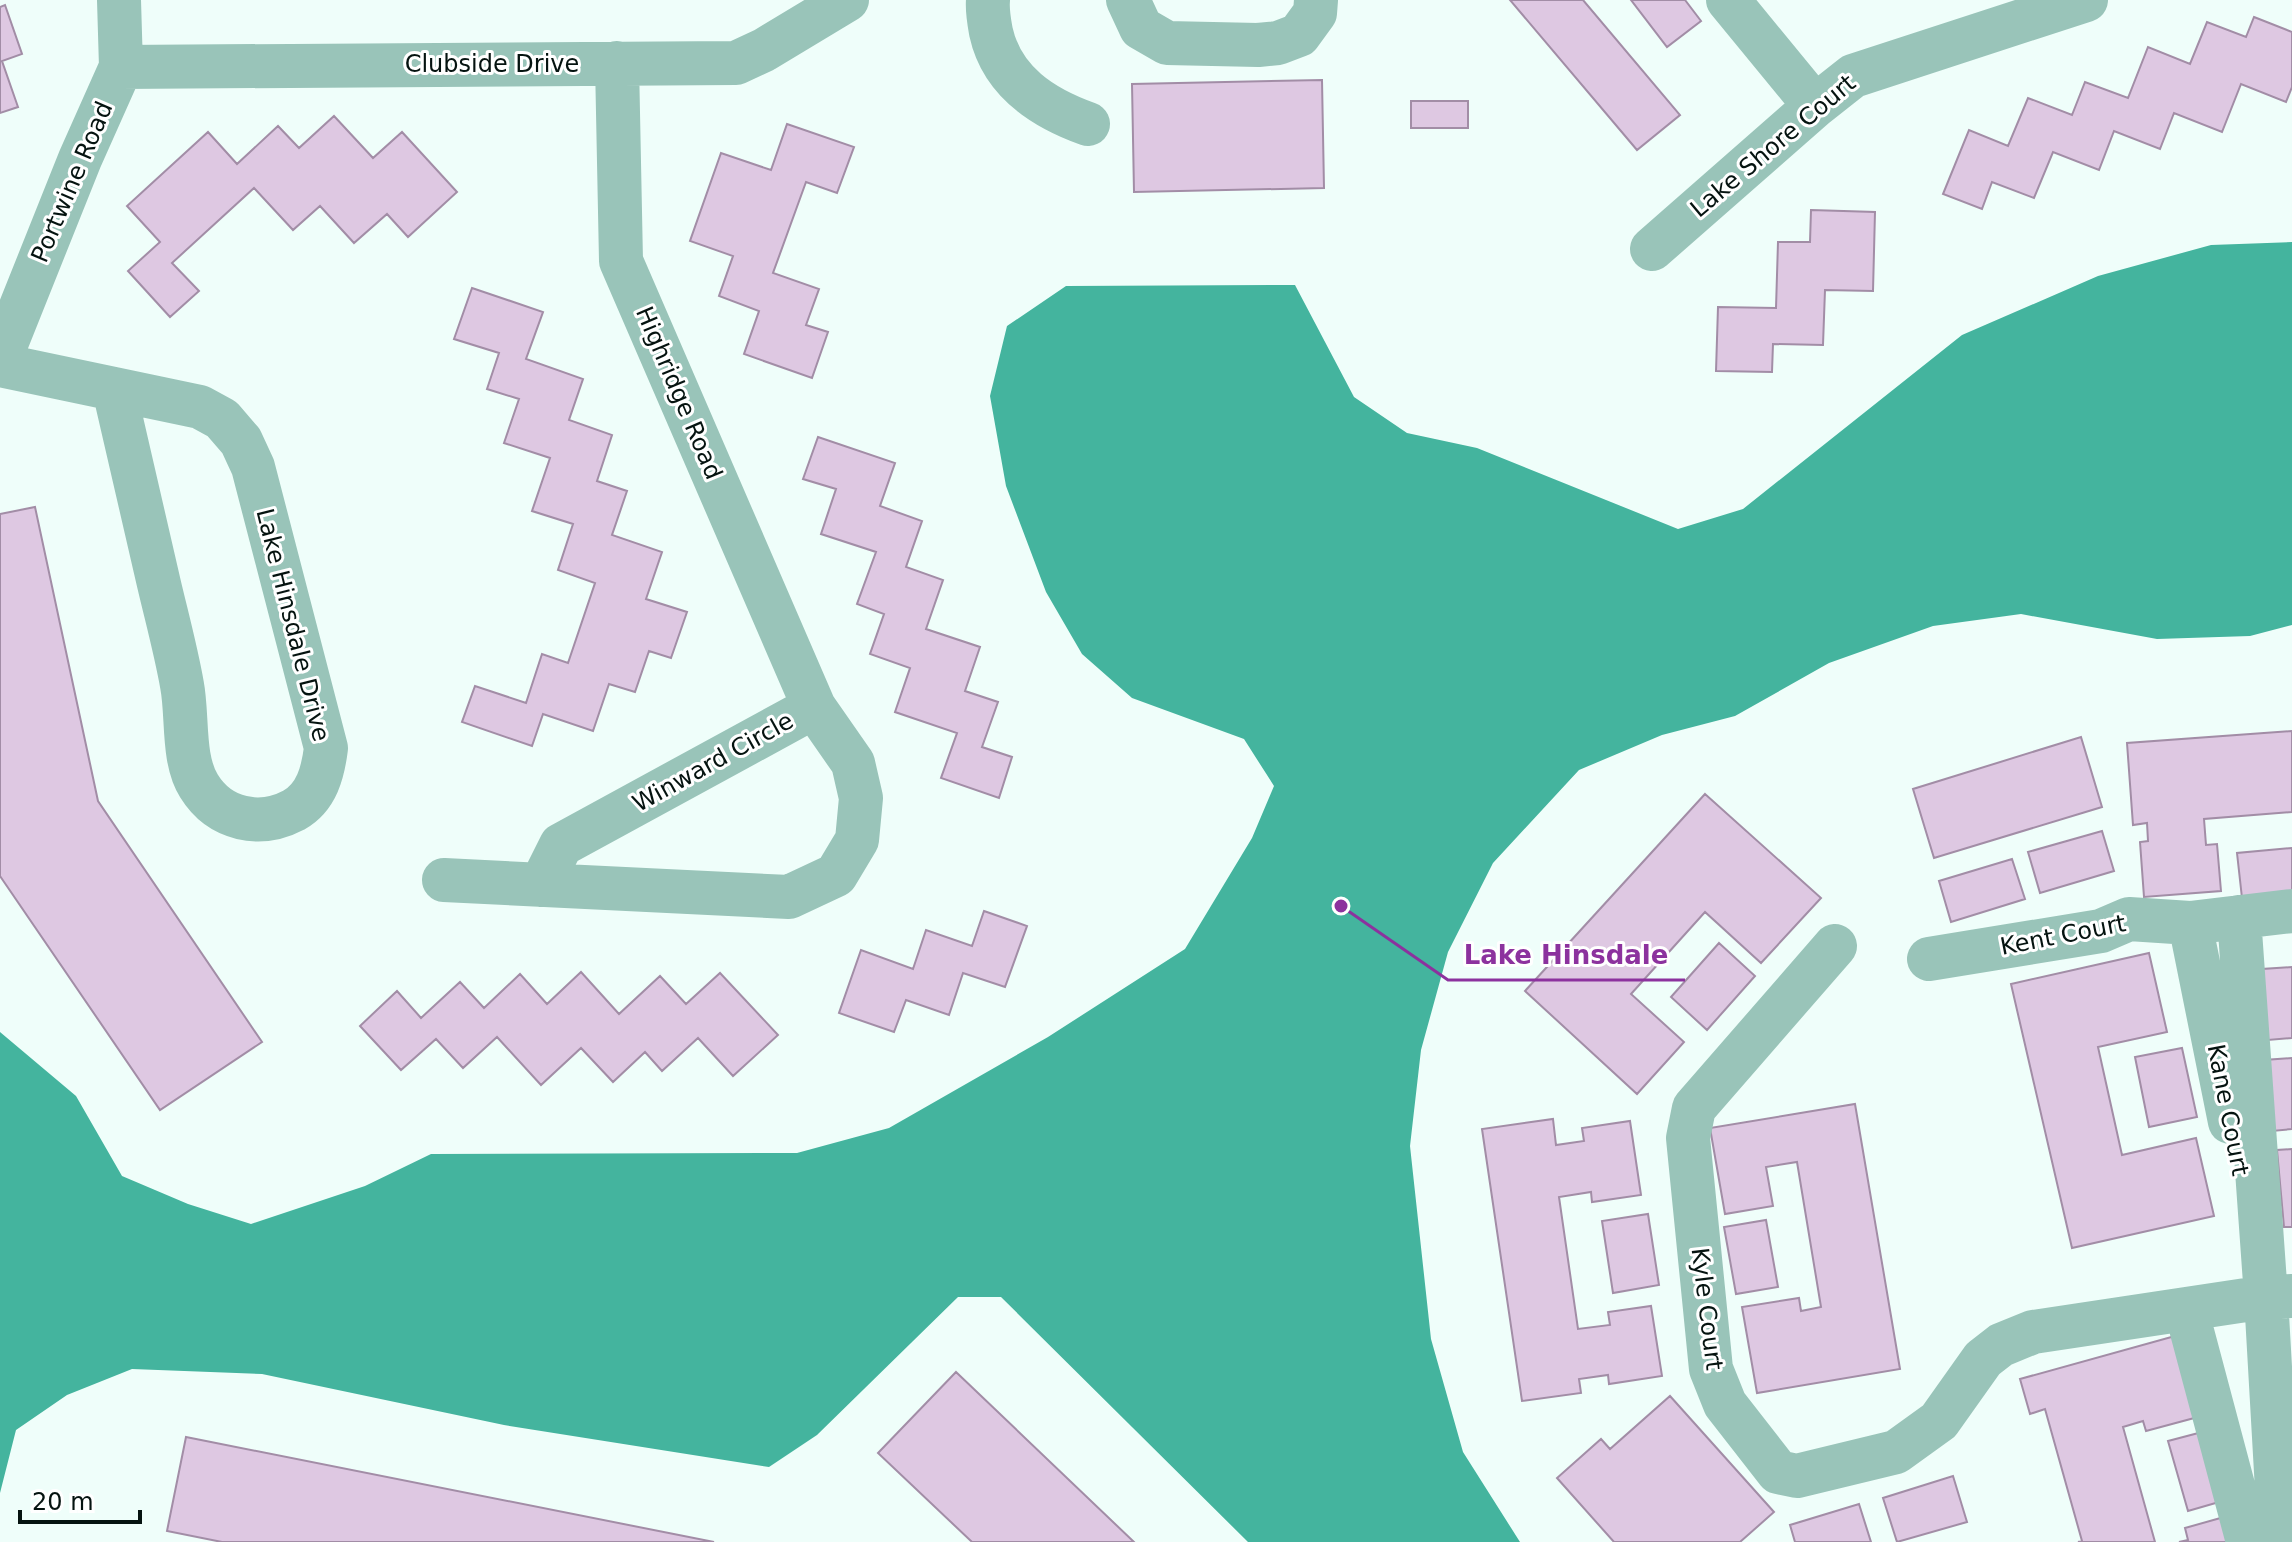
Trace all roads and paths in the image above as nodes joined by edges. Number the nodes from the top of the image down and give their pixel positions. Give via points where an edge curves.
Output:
1 (119, 0) edge
2 (847, 0) edge
3 (988, 0) edge
4 (1128, 0) edge
5 (1316, 0) edge
6 (1728, 0) edge
7 (2086, 0) edge
8 (617, 63) junction
9 (121, 67) junction
10 (1815, 106) junction
11 (1088, 124) dead end
12 (1652, 249) dead end
13 (0, 362) edge
14 (114, 389) junction
15 (814, 707) junction
16 (444, 880) dead end
17 (541, 885) junction
18 (2292, 911) edge
19 (2239, 917) junction
20 (2190, 923) junction
21 (1835, 946) dead end
22 (1929, 959) dead end
23 (2279, 1296) edge
24 (2186, 1309) junction
25 (2248, 1542) edge
26 (2280, 1542) edge

1 - 9 street, Portwine Road
2 - 8 street, Clubside Drive via 736,63
3 - 11 street via 993,41 1005,68 1027,93
4 - 5 street via 1141,28 1167,43 1258,45 1299,35 1315,13
6 - 10 street
7 - 10 street, Lake Shore Court via 1853,76
8 - 9 street, Clubside Drive
8 - 15 street, Highridge Road via 621,261
9 - 13 street, Portwine Road
10 - 12 street, Lake Shore Court
13 - 14 street, Lake Hinsdale Drive
14 - 14 street, Lake Hinsdale Drive via 200,407 222,419 241,441 253,467 326,748 324,771 314,791 298,808 277,818 254,821 232,815 212,803 198,785 190,763 183,687
15 - 17 street, Winward Circle via 561,845
15 - 17 street, Winward Circle via 853,763 861,798 857,840 836,875 789,897
16 - 17 street, Winward Circle
18 - 19 street, Kent Court
19 - 20 street, Kent Court
19 - 23 street, Kane Court
20 - 22 street, Kent Court via 2129,919 2101,931
20 - 23 street, Kane Court
21 - 24 street, Kyle Court via 1694,1108 1688,1138 1711,1369 1725,1404 1778,1472 1797,1476 1896,1452 1939,1421 1983,1359 2033,1332
23 - 24 street, Kyle Court
23 - 26 street, Kane Court
24 - 25 street

